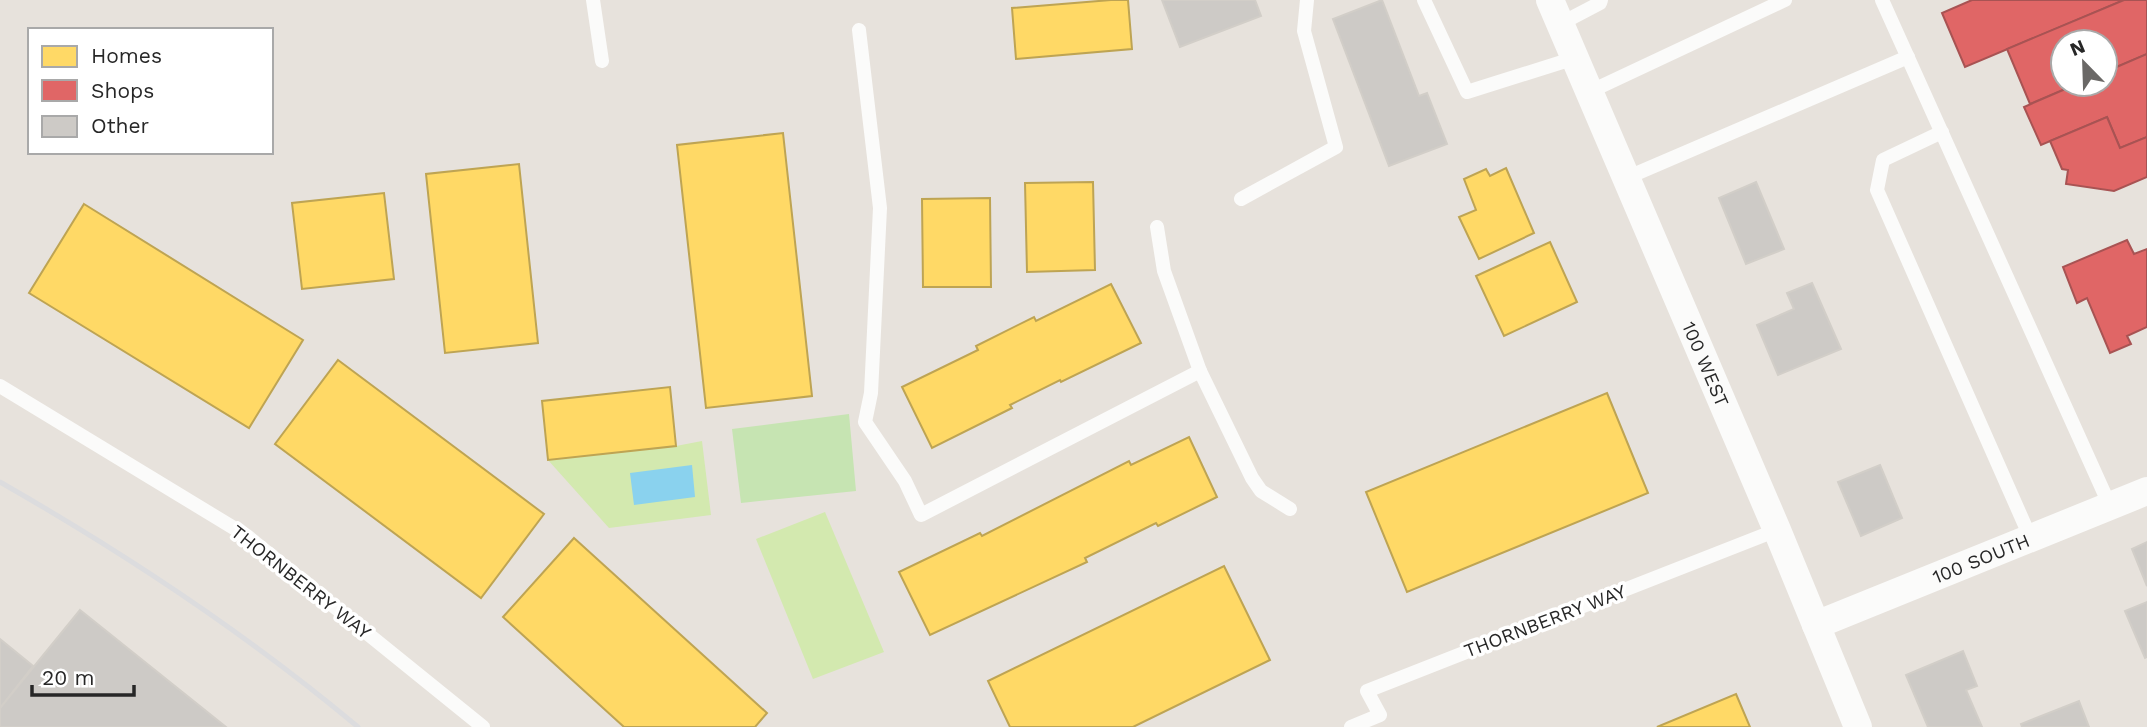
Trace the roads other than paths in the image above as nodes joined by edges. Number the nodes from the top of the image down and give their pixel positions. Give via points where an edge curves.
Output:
1 (593, 0) edge
2 (1307, 0) edge
3 (1424, 0) edge
4 (1601, 0) edge
5 (1785, 0) edge
6 (1882, 0) edge
7 (1555, 12) edge
8 (859, 30) dead end
9 (1908, 57) junction
10 (1574, 58) junction
11 (602, 61) dead end
12 (1589, 92) junction
13 (1942, 132) junction
14 (1626, 178) junction
15 (1241, 199) dead end
16 (1157, 227) dead end
17 (1200, 371) junction
18 (0, 386) edge
19 (2147, 491) edge
20 (2110, 506) junction
21 (1290, 509) dead end
22 (1777, 530) junction
23 (2031, 539) junction
24 (1816, 625) junction
25 (483, 727) edge
26 (1351, 727) edge
27 (1858, 727) edge

1 - 11 lane
2 - 15 lane via 1304,31 1336,147
3 - 10 lane via 1467,92
4 - 7 lane
5 - 12 lane
6 - 9 lane
7 - 10 street, 100 WEST
8 - 17 lane via 880,208 871,393 865,422 905,481 921,515
9 - 13 lane
9 - 14 lane
10 - 12 street, 100 WEST
12 - 14 street, 100 WEST
13 - 20 lane
13 - 23 lane via 1883,160 1877,190
14 - 22 street, 100 WEST
16 - 17 lane via 1164,271
17 - 21 lane via 1252,478 1261,491
18 - 25 lane, THORNBERRY WAY via 247,536
19 - 20 street, 100 SOUTH
20 - 23 street, 100 SOUTH
22 - 24 street, 100 WEST
22 - 26 lane, THORNBERRY WAY via 1367,691 1380,715
23 - 24 street, 100 SOUTH
24 - 27 street, 100 WEST

